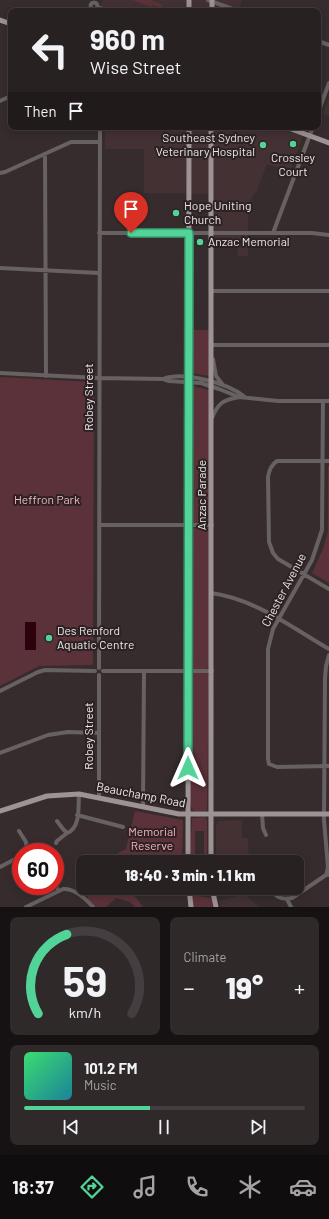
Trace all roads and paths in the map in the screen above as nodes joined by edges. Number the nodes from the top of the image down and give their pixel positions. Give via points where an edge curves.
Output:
1 (211, 0) edge
2 (231, 8) edge
3 (329, 83) edge
4 (328, 92) edge
5 (321, 107) edge
6 (100, 130) edge
7 (189, 130) edge
8 (212, 130) edge
9 (294, 130) edge
10 (312, 130) edge
11 (309, 136) junction
12 (99, 142) junction
13 (329, 143) edge
14 (46, 154) junction
15 (0, 173) edge
16 (99, 233) junction
17 (189, 233) junction
18 (212, 233) junction
19 (273, 233) junction
20 (329, 235) edge
21 (0, 268) edge
22 (46, 270) junction
23 (99, 273) junction
24 (212, 291) junction
25 (329, 291) edge
26 (329, 345) edge
27 (212, 348) junction
28 (0, 373) edge
29 (46, 376) junction
30 (99, 378) junction
31 (189, 380) junction
32 (212, 384) junction
33 (224, 386) junction
34 (239, 397) junction
35 (245, 397) junction
36 (323, 402) junction
37 (329, 402) edge
38 (212, 420) junction
39 (323, 461) junction
40 (329, 461) edge
41 (99, 525) junction
42 (212, 525) junction
43 (189, 526) junction
44 (304, 575) junction
45 (329, 590) edge
46 (211, 593) junction
47 (278, 620) junction
48 (329, 649) edge
49 (329, 654) edge
50 (97, 669) junction
51 (103, 671) junction
52 (189, 671) junction
53 (212, 671) junction
54 (144, 672) junction
55 (99, 675) junction
56 (0, 691) edge
57 (327, 717) edge
58 (99, 732) junction
59 (0, 753) edge
60 (327, 766) edge
61 (79, 794) junction
62 (99, 798) junction
63 (143, 807) junction
64 (0, 811) edge
65 (188, 814) junction
66 (211, 814) junction
67 (262, 814) junction
68 (327, 814) edge
69 (77, 816) junction
70 (57, 821) dead end
71 (123, 827) dead end
72 (19, 831) dead end
73 (67, 833) junction
74 (266, 835) dead end
75 (26, 843) edge
76 (56, 843) dead end
77 (188, 855) edge
78 (211, 855) edge
79 (12, 861) edge
80 (0, 867) edge
81 (328, 874) edge
82 (64, 889) edge
83 (76, 892) edge
84 (51, 895) edge
85 (81, 895) edge
86 (190, 895) edge
87 (213, 895) edge
88 (275, 895) edge
89 (287, 899) junction
90 (26, 907) edge
91 (93, 907) edge
92 (192, 907) edge
93 (216, 907) edge
94 (291, 907) edge

1 - 2 street
3 - 4 street
4 - 5 street
6 - 12 street, Robey Street
7 - 17 main road, Anzac Parade
8 - 18 main road, Anzac Parade
9 - 11 main road
10 - 11 street
11 - 13 main road
11 - 19 street
12 - 14 street via 71,142
12 - 16 street, Robey Street
14 - 15 street
14 - 22 street
16 - 17 street
16 - 23 street, Robey Street
17 - 18 street
17 - 31 main road, Anzac Parade
18 - 19 street
18 - 24 main road, Anzac Parade
19 - 20 street
21 - 22 street
22 - 23 street
22 - 29 street
23 - 30 street, Robey Street
24 - 25 street
24 - 27 main road, Anzac Parade
26 - 27 street
27 - 32 main road, Anzac Parade
27 - 33 street via 215,374
28 - 29 street
29 - 30 street
30 - 31 street
30 - 41 street, Robey Street
31 - 32 street
31 - 43 main road, Anzac Parade
32 - 33 street
32 - 34 street
32 - 38 main road, Anzac Parade
33 - 35 street
34 - 35 street
34 - 38 street via 219,405
35 - 36 street
36 - 37 street
36 - 39 street, Chester Avenue
38 - 42 main road, Anzac Parade
39 - 40 street
39 - 44 street, Chester Avenue via 322,530
39 - 44 street via 277,461 268,477 270,547 278,559
41 - 43 street
41 - 50 street, Robey Street
42 - 43 street
42 - 46 main road, Anzac Parade
43 - 52 main road, Anzac Parade
44 - 45 street
44 - 47 street, Chester Avenue
46 - 47 street via 227,595 254,605
46 - 53 main road, Anzac Parade
47 - 48 street
47 - 60 street, Chester Avenue via 270,635 268,649 269,764 277,767
49 - 57 street via 325,673
50 - 51 street
50 - 55 street via 96,674
50 - 56 street via 45,670
51 - 54 street
51 - 55 street
52 - 53 street
52 - 54 street
52 - 65 main road, Anzac Parade
53 - 66 main road, Anzac Parade
54 - 63 street
55 - 58 street, Robey Street
57 - 60 street
58 - 59 street via 48,735
58 - 62 street, Robey Street
60 - 68 street
61 - 62 main road, Beauchamp Road
61 - 64 main road, Beauchamp Road via 47,796
61 - 69 street
62 - 63 main road, Beauchamp Road
63 - 65 main road, Beauchamp Road
65 - 66 main road, Beauchamp Road
65 - 77 main road, Anzac Parade
66 - 67 main road, Beauchamp Road
66 - 78 main road, Anzac Parade
67 - 68 main road, Beauchamp Road
67 - 74 street
68 - 81 street
69 - 71 street
69 - 73 street via 75,827
70 - 73 street
72 - 75 street
73 - 76 street
79 - 80 street
81 - 89 street via 298,895
82 - 83 street
84 - 90 street
85 - 91 street
86 - 92 main road
87 - 93 main road
88 - 89 street
89 - 94 street

